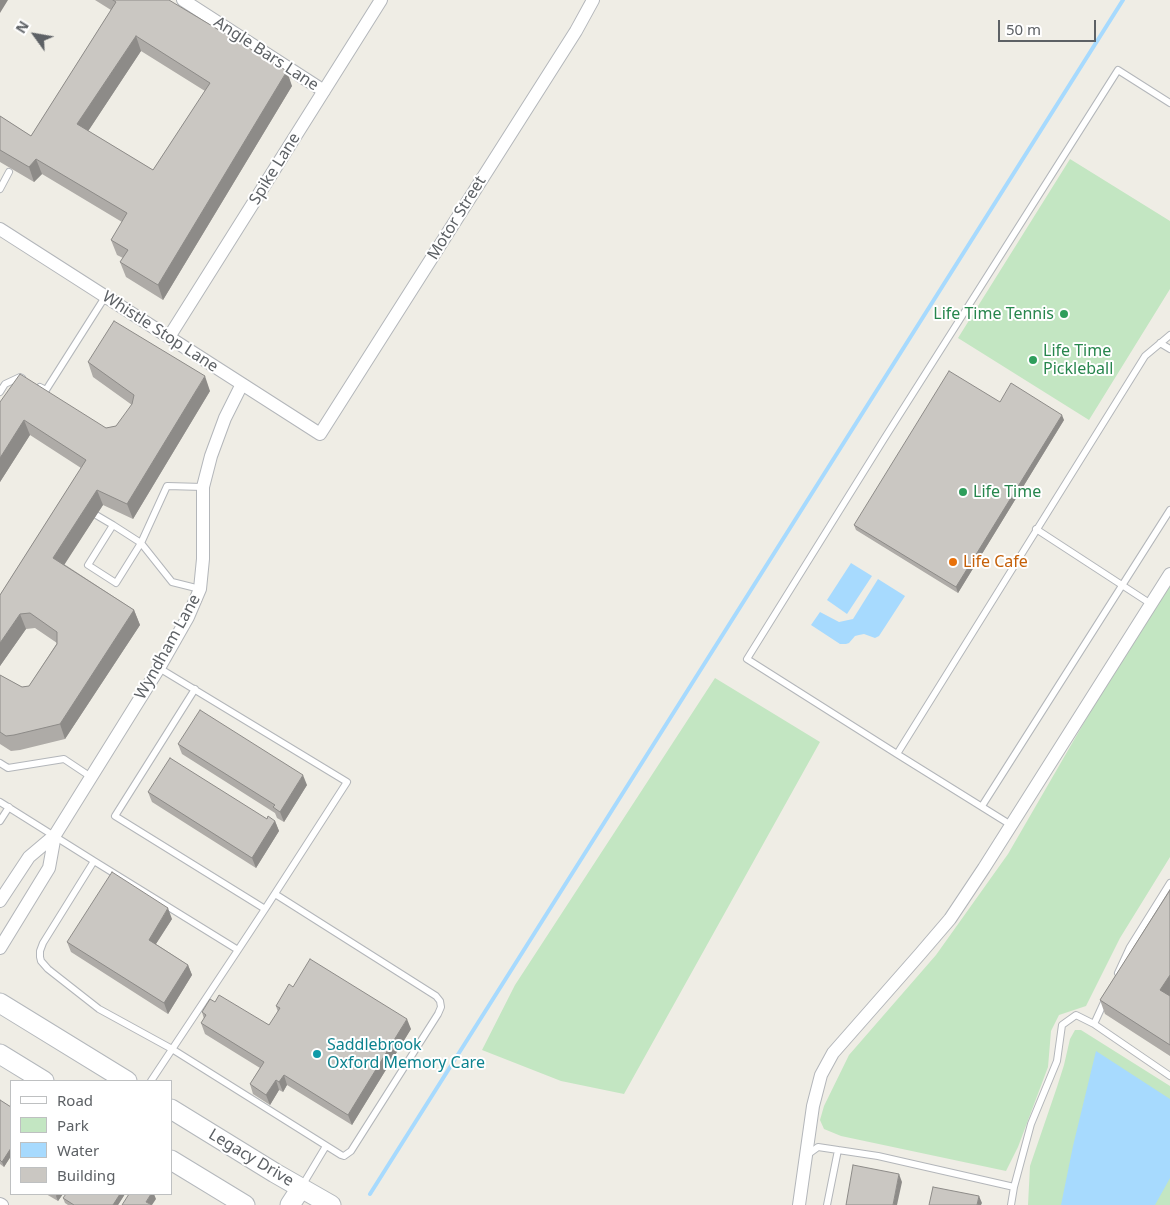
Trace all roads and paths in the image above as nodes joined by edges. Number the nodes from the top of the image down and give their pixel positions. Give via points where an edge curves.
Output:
1 (183, 0) edge
2 (381, 0) edge
3 (593, 0) edge
4 (324, 91) junction
5 (1170, 103) edge
6 (9, 172) edge
7 (0, 189) edge
8 (0, 230) edge
9 (105, 296) junction
10 (1170, 335) edge
11 (169, 338) junction
12 (1160, 343) junction
13 (1170, 349) edge
14 (29, 382) edge
15 (242, 384) junction
16 (38, 386) edge
17 (0, 392) edge
18 (320, 434) joint
19 (203, 487) junction
20 (1170, 510) edge
21 (91, 512) edge
22 (114, 525) junction
23 (1036, 529) junction
24 (141, 542) junction
25 (1170, 574) edge
26 (1122, 585) junction
27 (200, 589) junction
28 (1151, 604) junction
29 (160, 668) junction
30 (195, 689) junction
31 (896, 754) junction
32 (0, 763) edge
33 (92, 777) junction
34 (0, 802) edge
35 (982, 806) junction
36 (9, 807) junction
37 (0, 821) edge
38 (1011, 824) junction
39 (55, 835) junction
40 (94, 860) junction
41 (1170, 883) edge
42 (275, 894) junction
43 (0, 902) edge
44 (265, 909) junction
45 (0, 948) edge
46 (238, 950) junction
47 (1114, 982) edge
48 (1110, 990) edge
49 (0, 1003) edge
50 (1094, 1024) junction
51 (172, 1049) junction
52 (0, 1054) edge
53 (1170, 1076) edge
54 (42, 1080) edge
55 (125, 1080) edge
56 (152, 1080) edge
57 (172, 1110) edge
58 (326, 1146) junction
59 (838, 1150) junction
60 (806, 1156) junction
61 (172, 1161) edge
62 (1014, 1187) junction
63 (301, 1188) junction
64 (245, 1205) edge
65 (290, 1205) edge
66 (331, 1205) edge
67 (799, 1205) edge
68 (827, 1205) edge
69 (1011, 1205) edge

1 - 4 street, Angle Bars Lane
2 - 4 street, Spike Lane
3 - 18 street, Motor Street
4 - 11 street, Spike Lane
5 - 31 lane via 1118,70 747,659
6 - 7 lane
8 - 9 street, Whistle Stop Lane
9 - 11 street, Whistle Stop Lane
9 - 16 lane via 46,390
10 - 12 lane
11 - 15 street, Whistle Stop Lane
12 - 13 lane
12 - 23 lane via 1145,356
14 - 17 lane via 20,377 5,384
15 - 18 street, Whistle Stop Lane
15 - 19 street, Wyndham Lane via 225,418
19 - 24 lane via 168,486
19 - 27 street, Wyndham Lane
20 - 26 lane
21 - 22 lane
22 - 24 lane
22 - 24 lane via 88,565 116,583
23 - 26 lane
23 - 31 lane
24 - 27 lane via 172,582
25 - 28 street
26 - 28 lane
26 - 35 lane
27 - 29 street, Wyndham Lane
28 - 38 street
29 - 30 lane
29 - 33 street, Wyndham Lane
30 - 42 lane via 348,782
30 - 44 lane via 115,816
31 - 35 lane
32 - 33 lane via 8,768 64,759
33 - 39 street, Wyndham Lane
34 - 36 lane
35 - 38 lane
36 - 37 lane
36 - 39 lane
38 - 60 street via 950,919 833,1052 821,1076 813,1106
39 - 40 lane
39 - 43 street, Wyndham Lane via 29,857
39 - 45 street, Wyndham Lane via 49,868
40 - 46 lane
40 - 51 lane via 43,943 41,962 99,1009
41 - 47 lane via 1130,947
42 - 44 lane
42 - 58 lane via 440,1001 438,1014 351,1151 341,1156
44 - 46 lane
46 - 51 lane
48 - 50 lane
49 - 55 main road
50 - 53 lane
50 - 62 lane via 1076,1015 1062,1025 1057,1061 1031,1124
51 - 56 lane
51 - 58 lane
52 - 54 main road
57 - 63 main road, Legacy Drive
58 - 63 lane
59 - 60 lane via 818,1147
59 - 62 lane
59 - 68 lane
60 - 67 street
61 - 64 main road
62 - 69 lane
63 - 65 main road
63 - 66 main road, Legacy Drive

